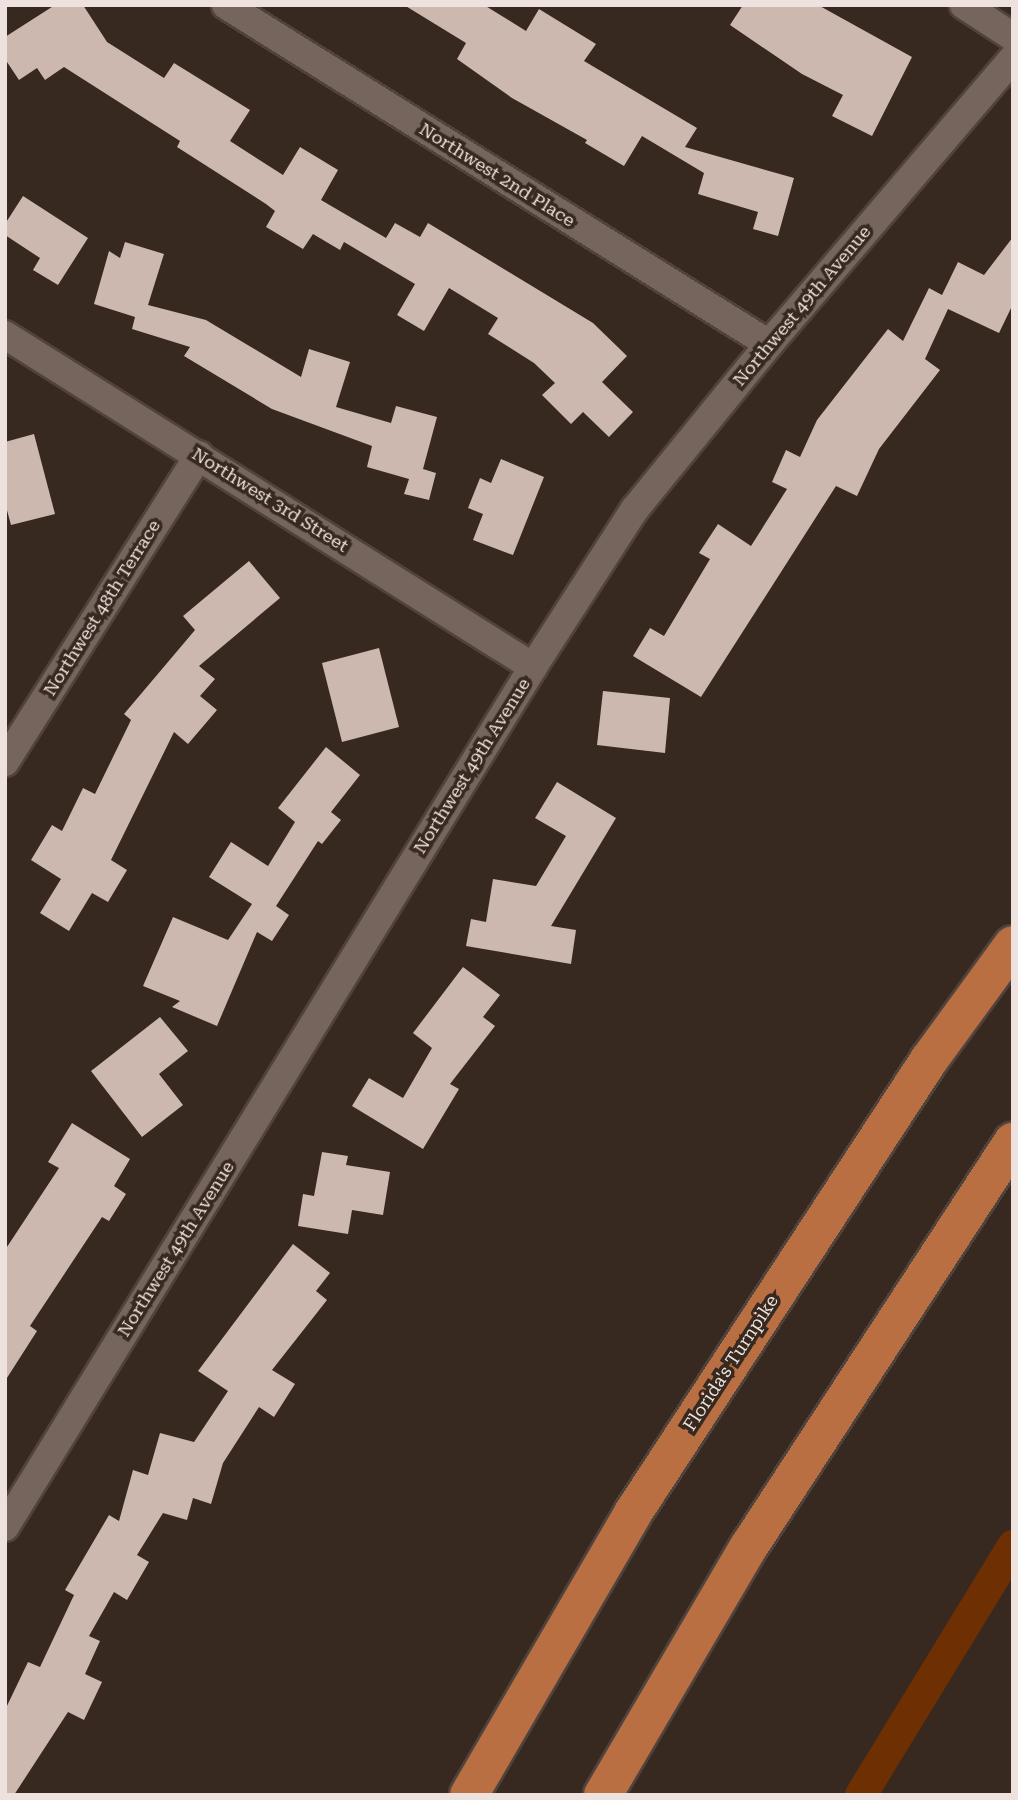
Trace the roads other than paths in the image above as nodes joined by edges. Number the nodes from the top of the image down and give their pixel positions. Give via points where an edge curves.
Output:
1 (226, 5) edge
2 (964, 5) edge
3 (1013, 37) edge
4 (1013, 58) edge
5 (5, 335) edge
6 (769, 344) junction
7 (199, 455) junction
8 (533, 667) junction
9 (5, 762) edge
10 (1013, 945) edge
11 (1013, 1142) edge
12 (5, 1527) edge
13 (469, 1795) edge
14 (603, 1795) edge

1 - 6 street, Northwest 2nd Place
2 - 3 street
4 - 6 street, Northwest 49th Avenue
5 - 7 street, Northwest 3rd Street
6 - 8 street, Northwest 49th Avenue via 635,509
7 - 8 street, Northwest 3rd Street
7 - 9 street, Northwest 48th Terrace
8 - 12 street, Northwest 49th Avenue
10 - 13 highway, Florida's Turnpike via 929,1060 633,1513
11 - 14 highway via 748,1548

